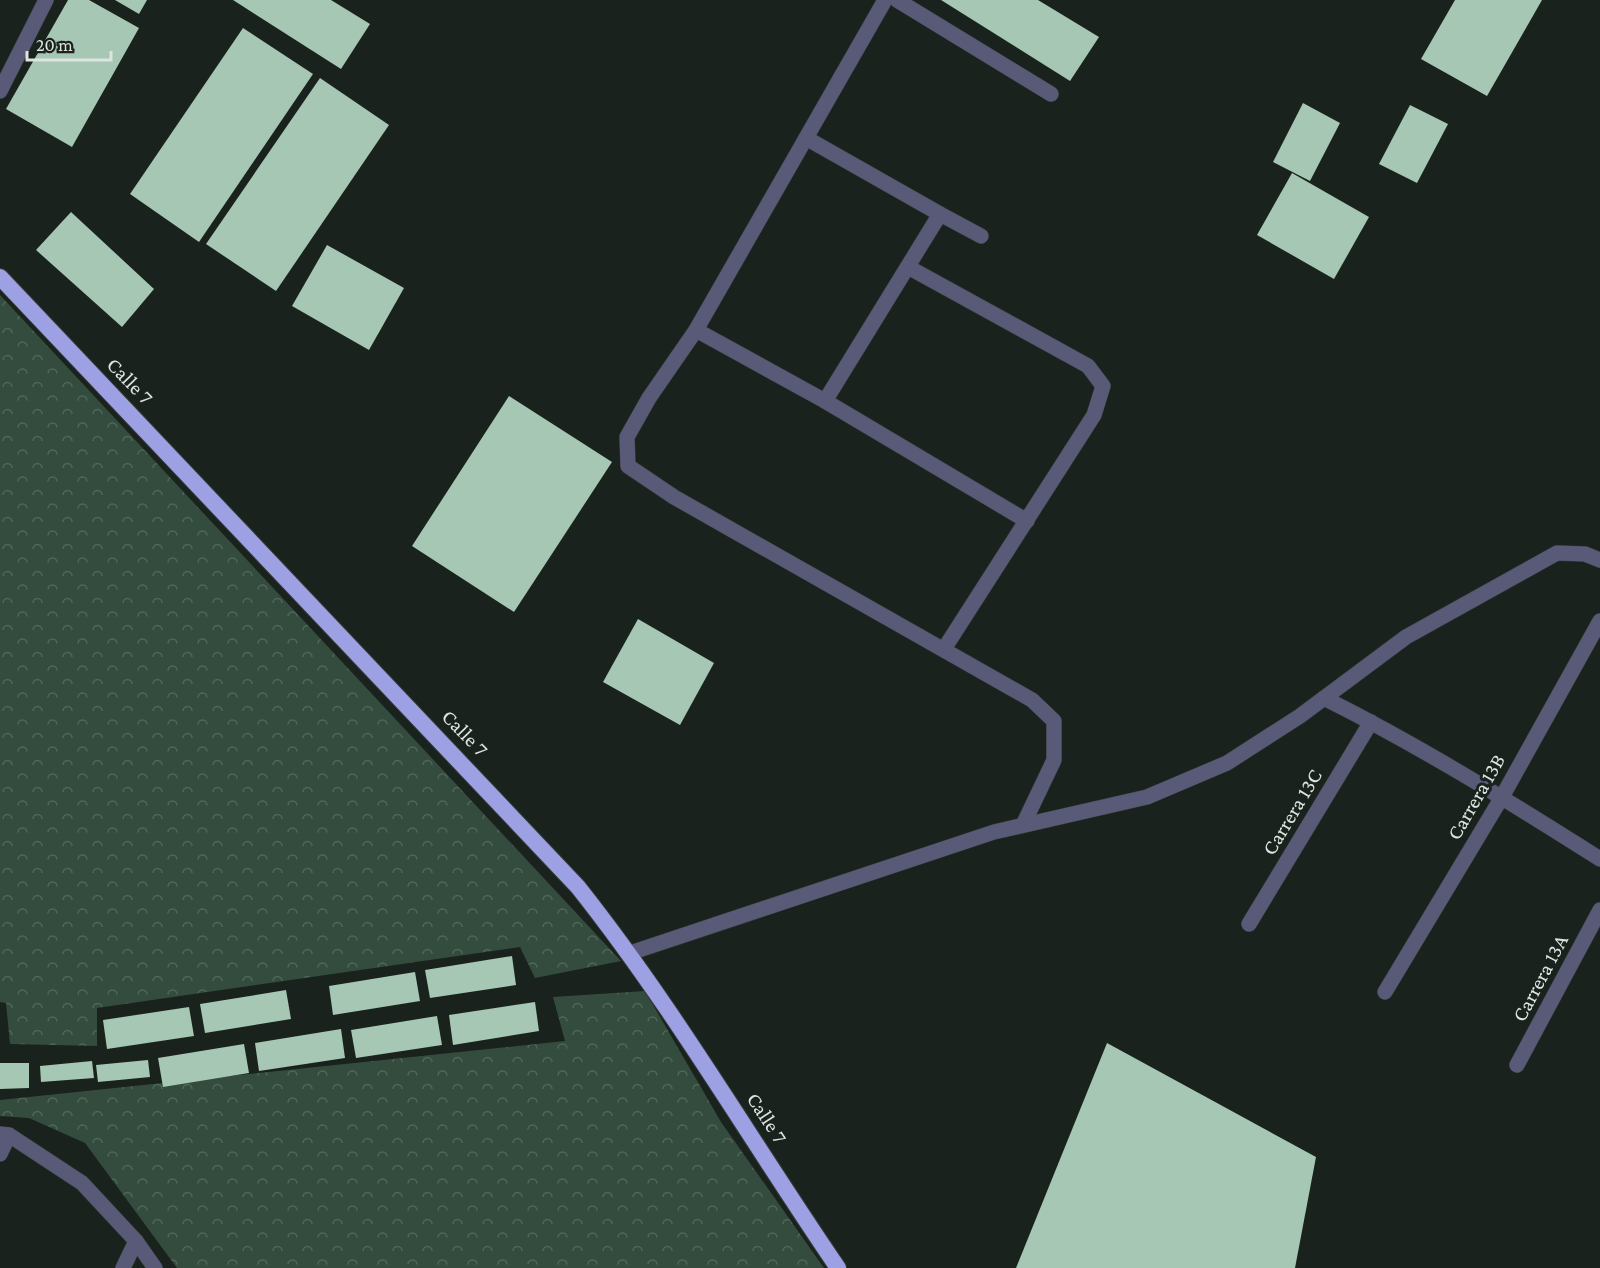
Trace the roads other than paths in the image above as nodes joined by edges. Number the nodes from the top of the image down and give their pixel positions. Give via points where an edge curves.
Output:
1 (46, 0) edge
2 (885, 0) edge
3 (897, 0) edge
4 (0, 91) edge
5 (1051, 94) dead end
6 (806, 138) junction
7 (940, 214) junction
8 (981, 237) dead end
9 (908, 267) junction
10 (0, 277) edge
11 (696, 330) junction
12 (825, 401) junction
13 (1027, 521) junction
14 (1600, 560) edge
15 (1600, 621) edge
16 (944, 649) junction
17 (1324, 698) junction
18 (1371, 722) junction
19 (1502, 797) junction
20 (1023, 825) junction
21 (1600, 859) edge
22 (1600, 910) edge
23 (1249, 924) dead end
24 (630, 953) junction
25 (1385, 992) dead end
26 (1517, 1065) dead end
27 (5, 1135) edge
28 (0, 1154) edge
29 (136, 1241) junction
30 (123, 1268) edge
31 (155, 1268) edge
32 (838, 1268) edge

1 - 4 street
2 - 6 street
3 - 5 street
6 - 7 street
6 - 11 street
7 - 8 street
7 - 9 street
9 - 12 street
9 - 13 street via 1088,366 1103,386 1094,415
10 - 24 highway, Calle 7 via 487,788 578,887
11 - 12 street
11 - 16 street via 627,437 628,465 674,497
12 - 13 street
13 - 16 street
14 - 17 street via 1585,554 1557,554 1406,637
15 - 19 street, Carrera 13B
16 - 20 street via 1032,700 1054,721 1054,760
17 - 18 street
17 - 20 street via 1227,763 1147,797
18 - 19 street
18 - 23 street, Carrera 13C
19 - 21 street
19 - 25 street, Carrera 13B
20 - 24 street
22 - 26 street, Carrera 13A
24 - 32 highway, Calle 7
27 - 28 street
27 - 29 street via 82,1183
29 - 30 street
29 - 31 street

